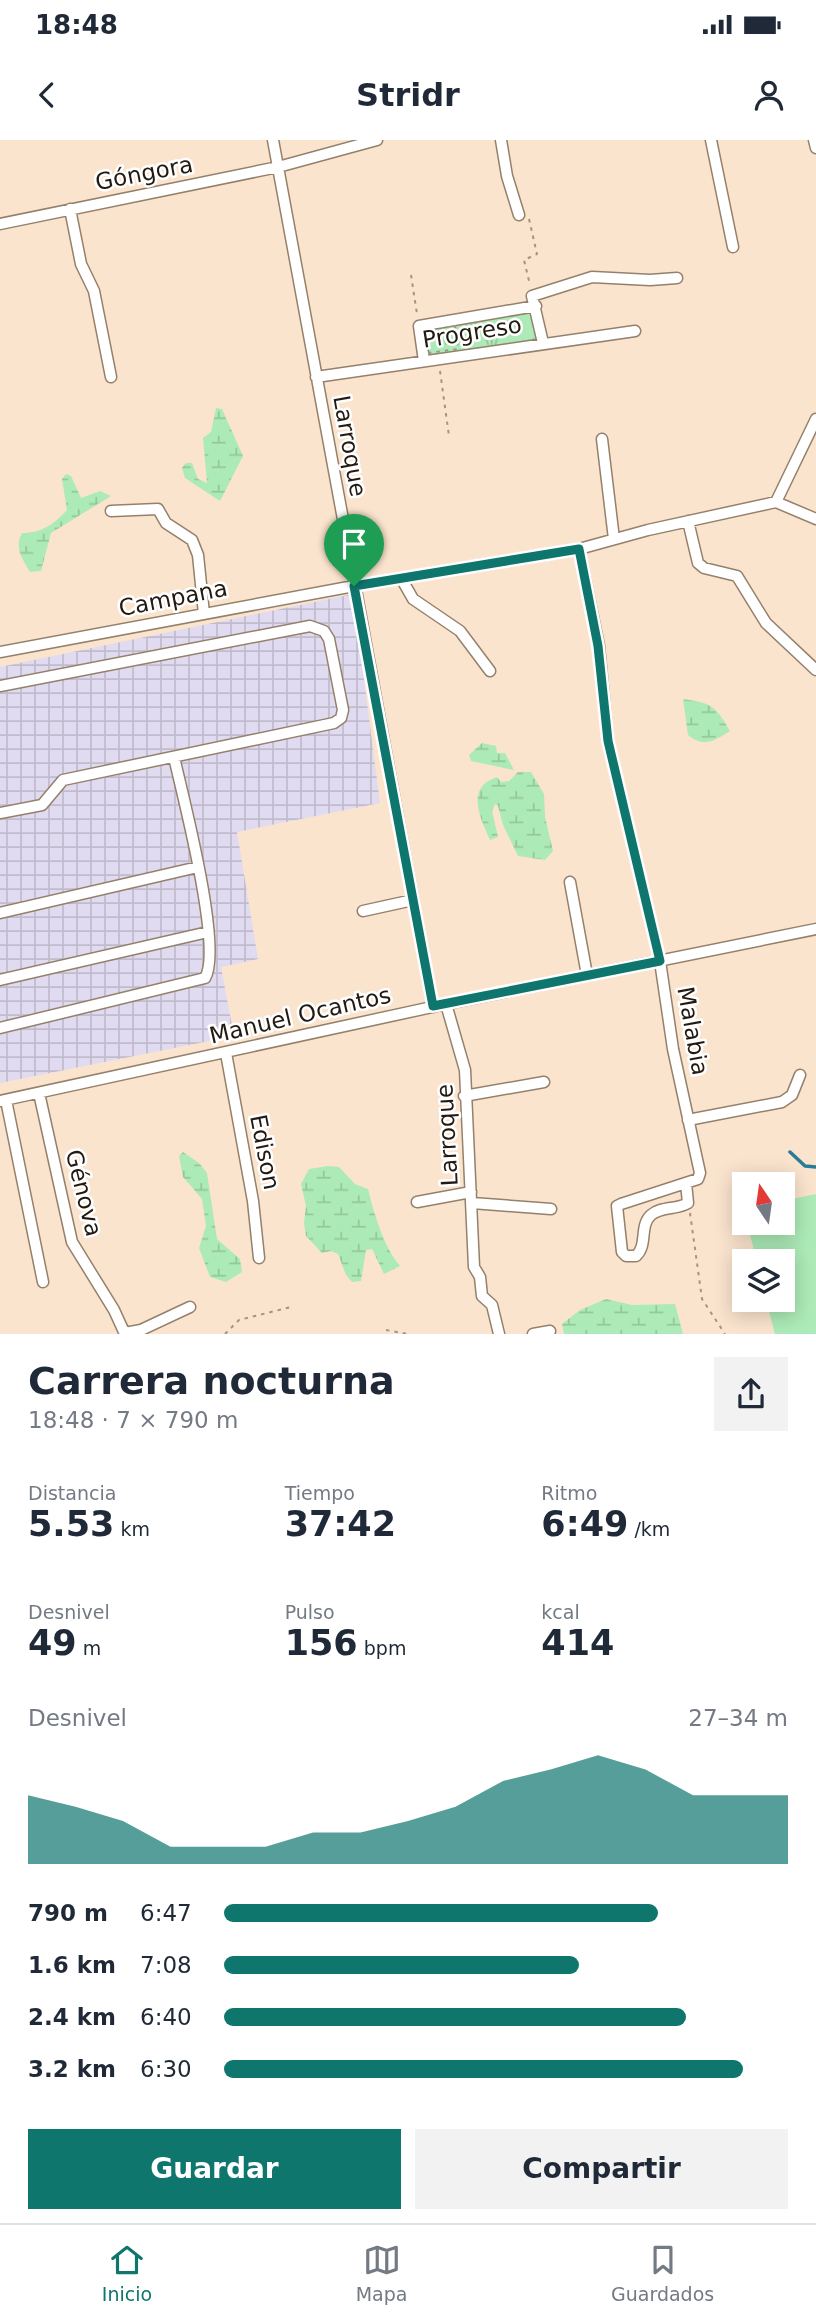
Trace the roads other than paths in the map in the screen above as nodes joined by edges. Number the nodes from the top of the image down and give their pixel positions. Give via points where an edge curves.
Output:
1 (273, 140) edge
2 (377, 140) edge
3 (500, 140) edge
4 (711, 140) edge
5 (814, 140) edge
6 (816, 148) edge
7 (278, 167) junction
8 (70, 209) junction
9 (519, 215) road end
10 (0, 224) edge
11 (733, 247) dead end
12 (677, 278) dead end
13 (534, 301) junction
14 (635, 331) dead end
15 (543, 342) junction
16 (424, 361) junction
17 (111, 377) dead end
18 (316, 377) junction
19 (816, 419) edge
20 (602, 439) dead end
21 (776, 502) junction
22 (111, 511) dead end
23 (816, 519) edge
24 (688, 521) junction
25 (614, 539) junction
26 (579, 549) junction
27 (401, 578) junction
28 (354, 586) junction
29 (204, 614) junction
30 (0, 652) edge
31 (816, 670) edge
32 (490, 671) dead end
33 (0, 686) edge
34 (174, 757) junction
35 (0, 813) edge
36 (198, 867) junction
37 (570, 882) dead end
38 (413, 900) junction
39 (363, 911) dead end
40 (0, 913) edge
41 (816, 929) edge
42 (208, 932) junction
43 (660, 961) junction
44 (587, 975) junction
45 (0, 980) edge
46 (446, 1004) junction
47 (433, 1006) junction
48 (0, 1028) edge
49 (226, 1054) junction
50 (800, 1076) dead end
51 (544, 1082) dead end
52 (39, 1093) junction
53 (464, 1096) junction
54 (3, 1100) edge
55 (688, 1119) junction
56 (686, 1183) junction
57 (472, 1198) junction
58 (417, 1202) dead end
59 (551, 1209) dead end
60 (259, 1258) dead end
61 (43, 1282) dead end
62 (190, 1307) dead end
63 (550, 1331) dead end
64 (125, 1334) edge
65 (499, 1334) edge
66 (533, 1334) edge

1 - 7 street, Larroque
2 - 7 street, Góngora
3 - 9 street
4 - 11 street
5 - 6 street
7 - 8 street, Góngora
7 - 18 street, Larroque
8 - 10 street, Góngora
8 - 17 street via 81,264 94,291
12 - 13 street via 592,277
13 - 15 street
13 - 16 street via 422,327
14 - 15 street, Progreso
15 - 16 street, Progreso
16 - 18 street, Progreso
18 - 28 street, Larroque
19 - 21 street
20 - 25 street
21 - 23 street
21 - 24 street, Campana
22 - 29 street via 158,509 166,523 192,540 198,555
24 - 25 street, Campana
24 - 31 street via 698,563 737,576 766,624
25 - 26 street, Campana
26 - 27 street, Campana
26 - 43 street, Malabia via 598,646 608,741
27 - 28 street, Campana
27 - 32 street via 418,604 460,631
28 - 29 street, Campana
28 - 38 street, Larroque
29 - 30 street, Campana
33 - 34 street via 310,626 324,631 341,718
34 - 35 street via 63,780 42,805
34 - 36 street
36 - 40 street
36 - 42 street
37 - 44 street
38 - 39 street
38 - 47 street, Larroque
41 - 43 street, Manuel Ocantos
42 - 45 street
42 - 48 street via 211,969 202,981
43 - 44 street, Manuel Ocantos
43 - 55 street, Malabia
44 - 46 street, Manuel Ocantos
46 - 47 street, Manuel Ocantos
46 - 53 street, Larroque via 464,1070
47 - 49 street, Manuel Ocantos
49 - 52 street, Manuel Ocantos
49 - 60 street, Edison
50 - 55 street via 792,1095 782,1102
51 - 53 street
52 - 54 street, Manuel Ocantos
52 - 64 street, Génova via 72,1242
53 - 57 street, Larroque
54 - 61 street
55 - 56 street, Malabia via 699,1173 698,1179
56 - 56 street, Malabia via 617,1206 626,1256 642,1251 650,1216 685,1206
57 - 58 street
57 - 59 street
57 - 65 street, Larroque via 474,1266
62 - 64 street
63 - 66 street

